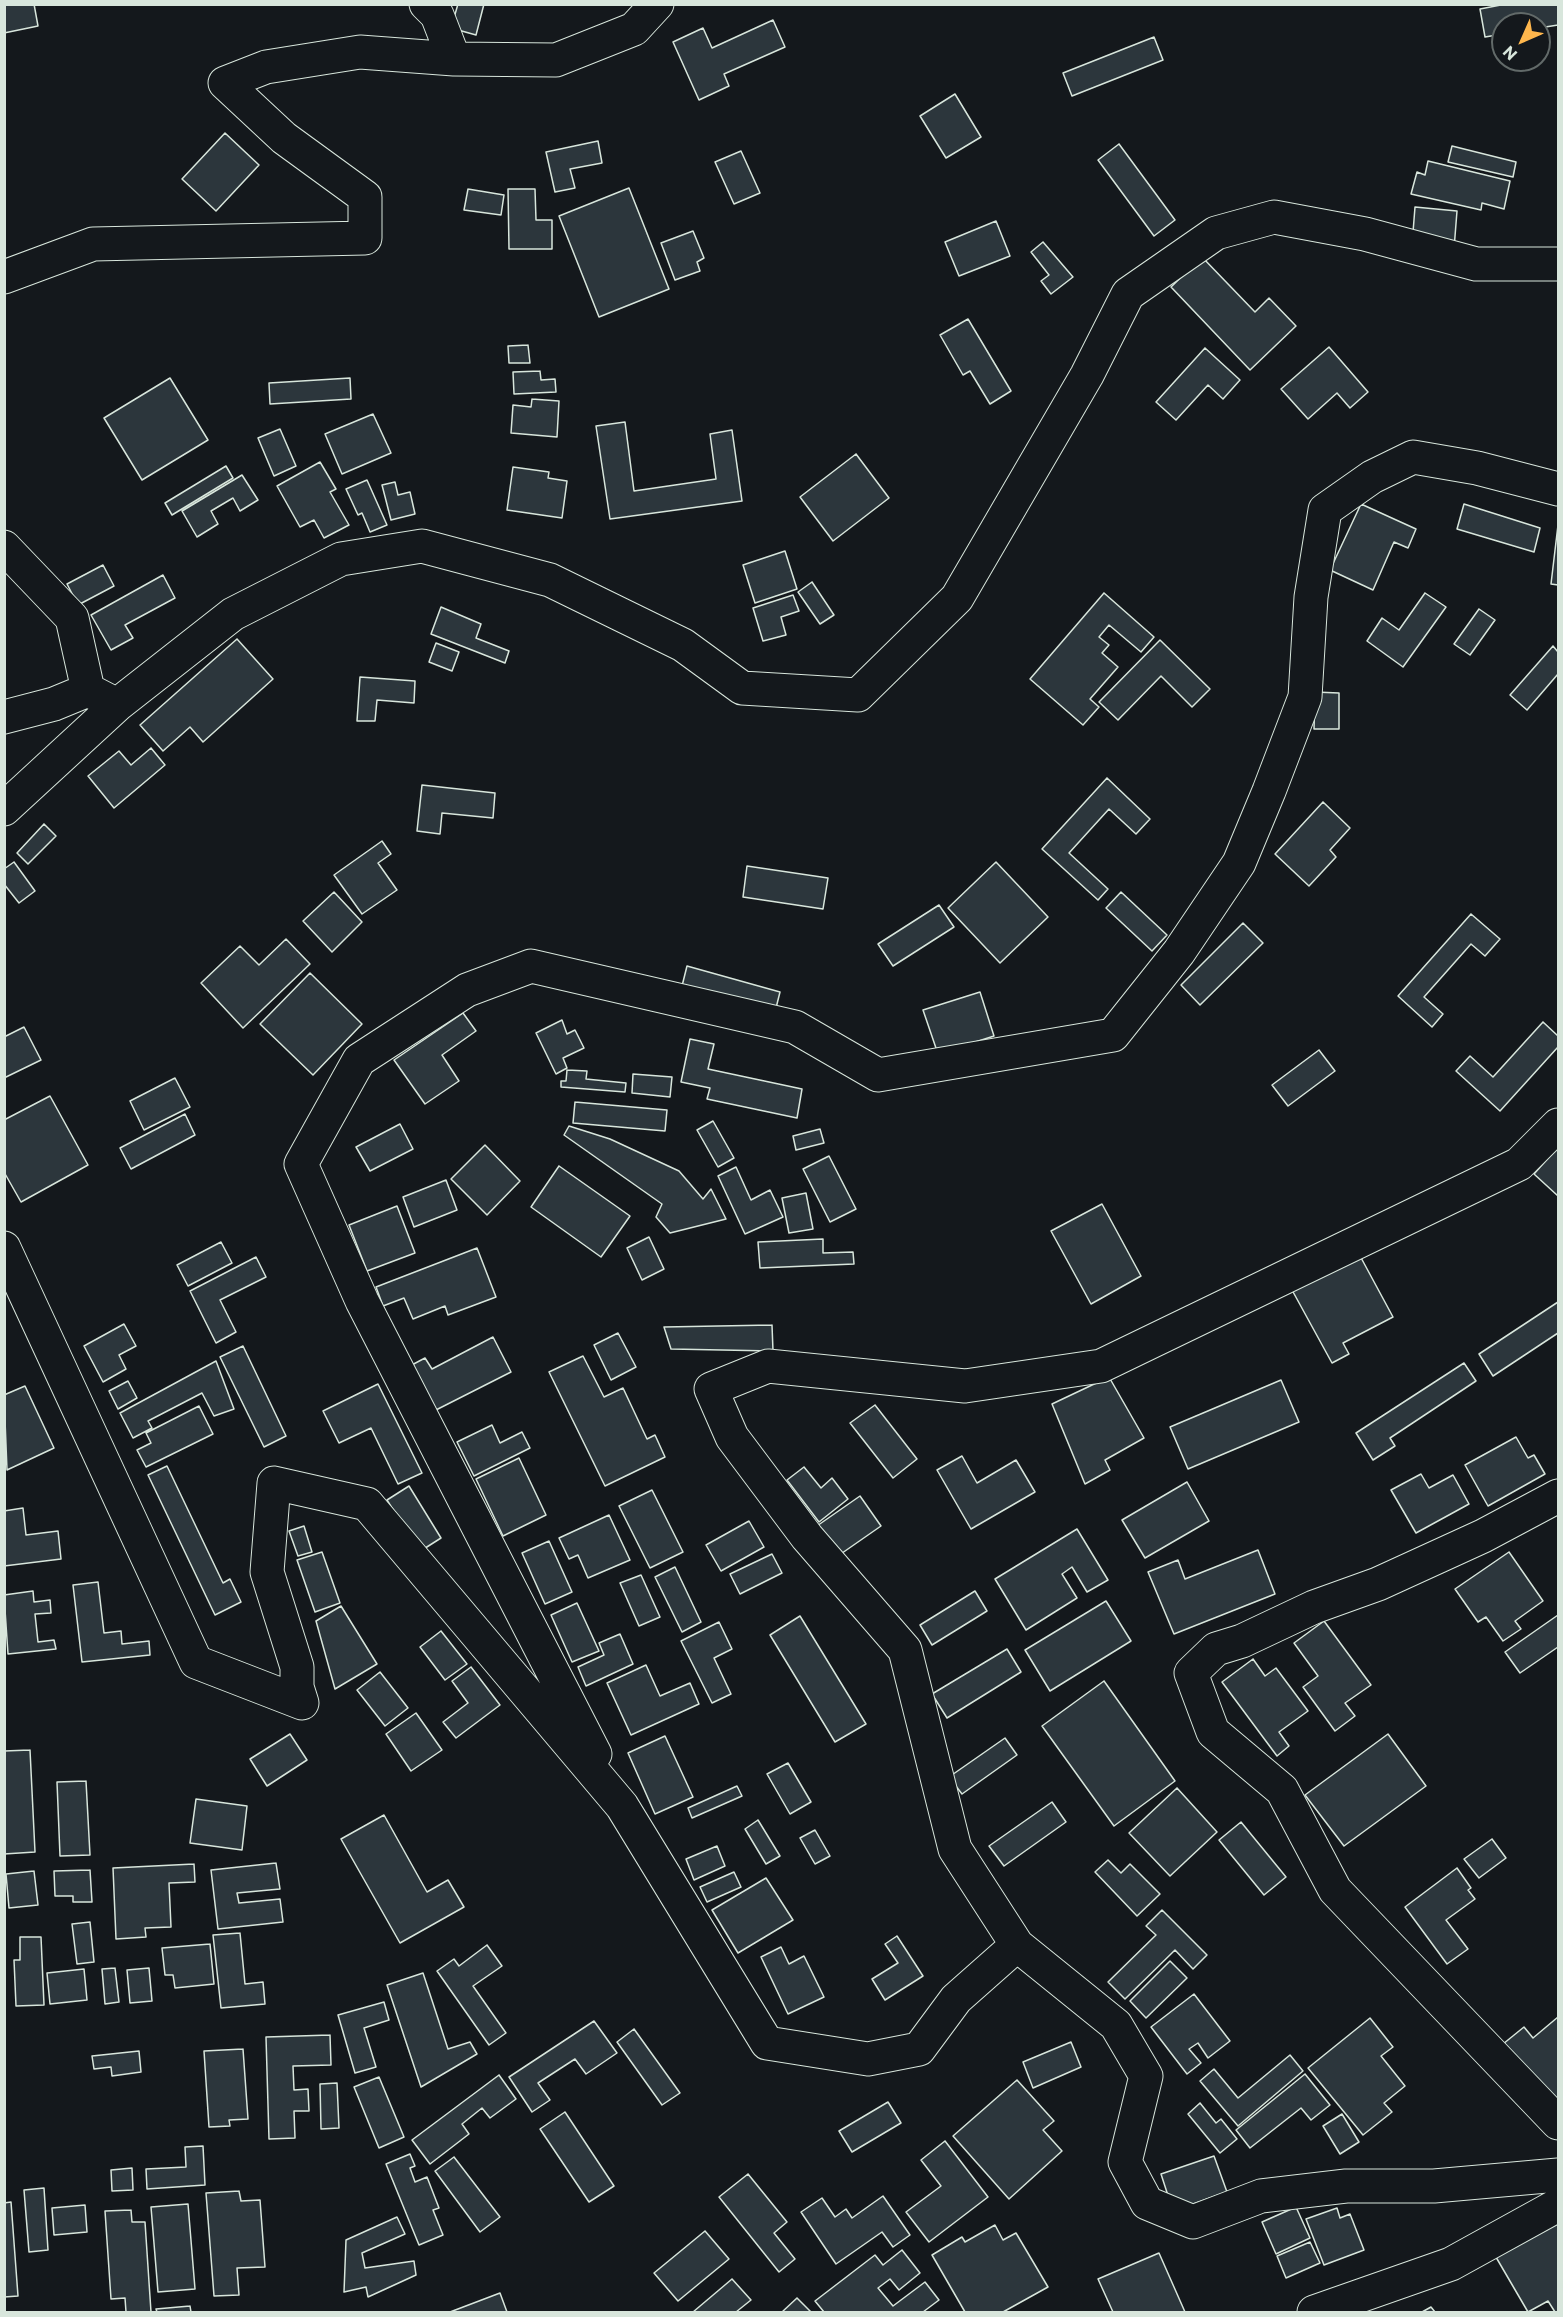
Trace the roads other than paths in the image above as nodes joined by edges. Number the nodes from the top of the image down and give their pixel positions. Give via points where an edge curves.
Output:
1 (426, 4) edge
2 (657, 4) edge
3 (454, 59) junction
4 (1558, 264) edge
5 (4, 277) edge
6 (1558, 489) edge
7 (4, 547) edge
8 (88, 690) junction
9 (117, 705) junction
10 (4, 717) edge
11 (4, 809) edge
12 (1558, 1125) edge
13 (4, 1248) edge
14 (1558, 1496) edge
15 (622, 1806) junction
16 (1017, 1945) junction
17 (1558, 2123) edge
18 (1558, 2175) edge
19 (1558, 2205) edge
20 (1314, 2313) edge

1 - 3 street via 437,15
2 - 3 street via 634,29 556,60
3 - 5 street via 360,52 266,67 225,83 284,138 365,197 365,238 93,244
4 - 9 street via 1476,264 1365,234 1274,216 1216,233 1128,294 1088,375 957,598 858,695 742,688 683,645 550,580 422,546 340,560 233,614
6 - 15 street via 1477,468 1413,457 1372,477 1325,510 1311,597 1305,698 1269,791 1239,863 1179,952 1113,1035 878,1075 795,1027 531,966 467,990 359,1060 301,1164 362,1301
7 - 8 street via 72,618
8 - 9 street
8 - 10 street
9 - 11 street
12 - 16 street via 1519,1164 1101,1366 965,1386 768,1366 711,1389 738,1446 807,1537 905,1650 955,1849
13 - 15 street via 196,1662 302,1703 297,1667 267,1572 274,1483 367,1504
14 - 17 street via 1483,1536 1388,1579 1216,1649 1191,1673 1213,1732 1282,1790 1335,1890
15 - 16 street via 767,2043 868,2060 919,2049 956,1999
16 - 18 street via 1116,2025 1146,2076 1125,2162 1147,2203 1156,2207 1193,2222 1261,2196 1346,2186 1434,2186
19 - 20 street via 1451,2264

